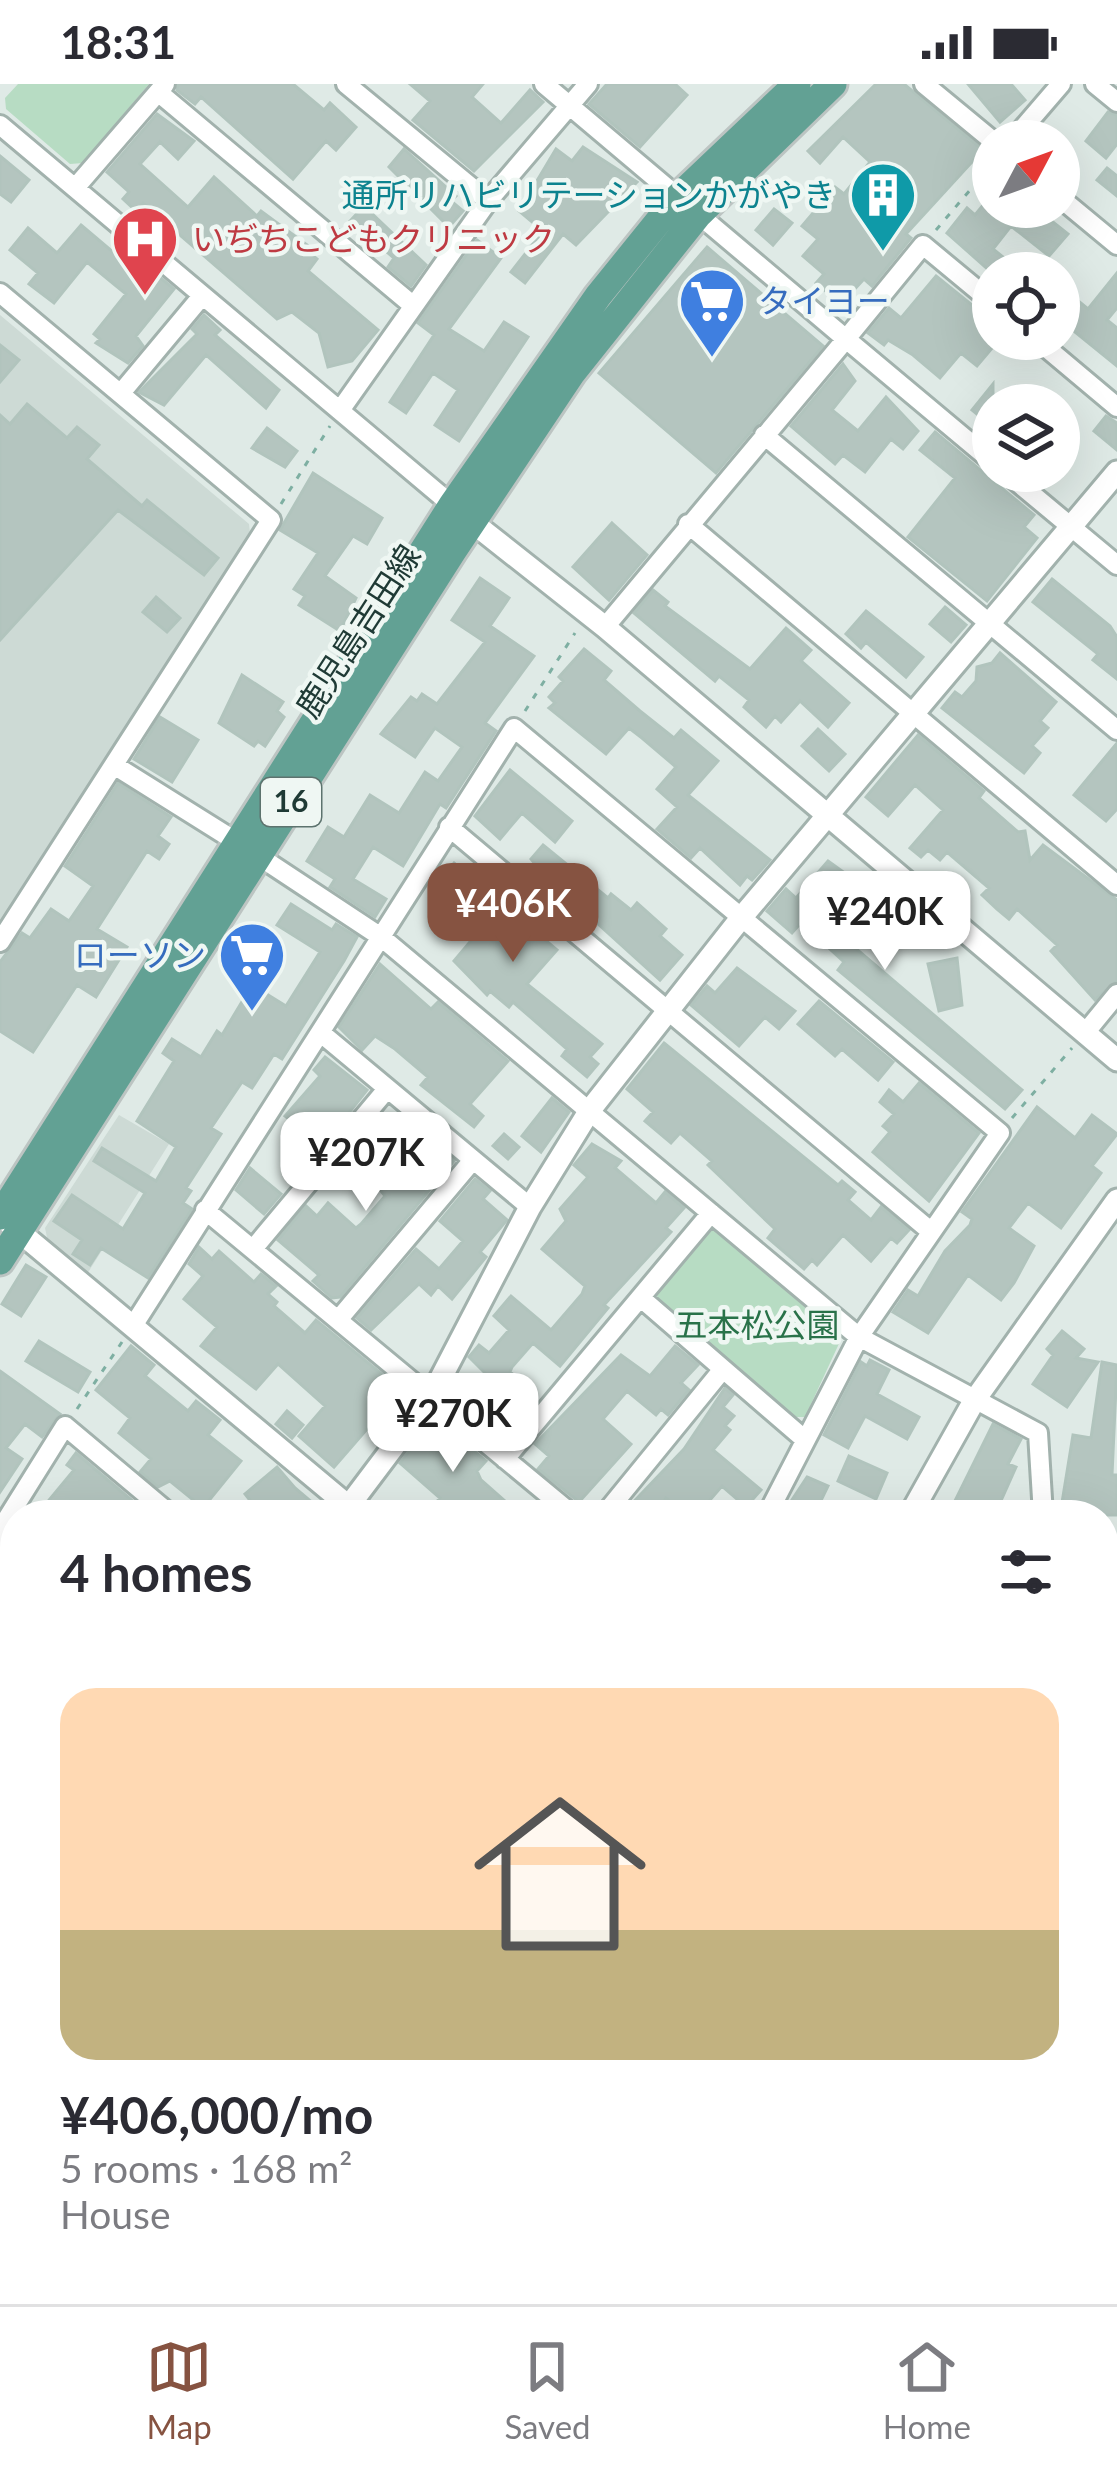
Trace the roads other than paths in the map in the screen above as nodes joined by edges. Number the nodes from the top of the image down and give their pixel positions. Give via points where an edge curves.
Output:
1 (346, 84) edge
2 (544, 84) edge
3 (588, 84) edge
4 (797, 84) edge
5 (833, 84) edge
6 (924, 84) edge
7 (1061, 84) edge
8 (1095, 84) edge
9 (162, 88) edge
10 (1117, 102) edge
11 (568, 104) junction
12 (1030, 120) edge
13 (972, 124) edge
14 (0, 125) edge
15 (75, 188) junction
16 (488, 201) junction
17 (688, 206) junction
18 (1080, 214) edge
19 (1117, 245) edge
20 (972, 286) edge
21 (0, 292) edge
22 (202, 296) junction
23 (410, 303) junction
24 (846, 339) junction
25 (1061, 360) edge
26 (121, 393) junction
27 (1117, 407) edge
28 (340, 409) junction
29 (764, 434) junction
30 (972, 444) edge
31 (1117, 472) edge
32 (1029, 492) edge
33 (462, 513) junction
34 (688, 524) junction
35 (1071, 527) junction
36 (1117, 566) edge
37 (989, 624) junction
38 (605, 627) junction
39 (914, 714) junction
40 (1117, 730) edge
41 (114, 765) junction
42 (826, 818) junction
43 (449, 827) junction
44 (248, 849) junction
45 (1117, 885) edge
46 (741, 919) junction
47 (381, 937) junction
48 (0, 942) edge
49 (1117, 994) edge
50 (667, 1010) junction
51 (321, 1033) junction
52 (1084, 1033) junction
53 (1117, 1060) edge
54 (388, 1089) junction
55 (590, 1110) junction
56 (473, 1160) junction
57 (1117, 1200) edge
58 (530, 1207) junction
59 (205, 1210) junction
60 (711, 1213) junction
61 (5, 1220) edge
62 (928, 1229) junction
63 (254, 1249) junction
64 (0, 1261) edge
65 (641, 1298) junction
66 (338, 1320) junction
67 (133, 1326) junction
68 (859, 1337) junction
69 (723, 1369) junction
70 (430, 1396) junction
71 (974, 1401) junction
72 (803, 1438) junction
73 (506, 1459) junction
74 (18, 1500) edge
75 (153, 1500) edge
76 (336, 1500) edge
77 (358, 1500) edge
78 (555, 1500) edge
79 (616, 1500) edge
80 (774, 1500) edge
81 (918, 1500) edge
82 (1042, 1500) edge

1 - 16 street
2 - 11 street
3 - 11 street
4 - 17 main road, 鹿児島吉田線 / 16
5 - 17 main road, 鹿児島吉田線 / 16
6 - 13 street
7 - 12 street
8 - 10 street
9 - 15 street
9 - 23 street
11 - 16 street
11 - 17 street
14 - 15 street
15 - 22 street
16 - 23 street
17 - 24 street
17 - 33 main road, 鹿児島吉田線 / 16
18 - 19 street
20 - 24 street via 923,245
21 - 26 street
22 - 26 street
22 - 28 street
23 - 28 street
24 - 29 street
24 - 30 street
25 - 27 street
26 - 41 street via 271,520
28 - 33 street
29 - 34 street
29 - 37 street
31 - 35 street
32 - 35 street
33 - 38 street
33 - 44 main road, 鹿児島吉田線 / 16
34 - 38 street
34 - 39 street
35 - 36 street
35 - 37 street
37 - 39 street
37 - 40 street
38 - 42 street
39 - 42 street
39 - 45 street
41 - 44 street
41 - 48 street
42 - 46 street
42 - 52 street
43 - 46 street via 514,728
43 - 47 street
43 - 50 street
44 - 47 street
44 - 61 main road, 鹿児島吉田線 / 16
46 - 50 street
46 - 62 street via 1000,1132
47 - 51 street
47 - 55 street
49 - 52 street
50 - 55 street
50 - 62 street
51 - 54 street
51 - 59 street
52 - 53 street
54 - 56 street
54 - 63 street
55 - 58 street
55 - 60 street
56 - 58 street
56 - 66 street
57 - 71 street
58 - 70 street
59 - 63 street
59 - 67 street
60 - 65 street
60 - 68 street
61 - 64 main road, 鹿児島吉田線 / 16
61 - 67 street
62 - 68 street
63 - 66 street
65 - 69 street
65 - 73 street
66 - 70 street
67 - 76 street
68 - 71 street
68 - 72 street
69 - 72 street
69 - 79 street
70 - 73 street
70 - 77 street
71 - 81 street
71 - 82 street via 1038,1433
72 - 80 street
73 - 78 street
74 - 75 street via 64,1426

